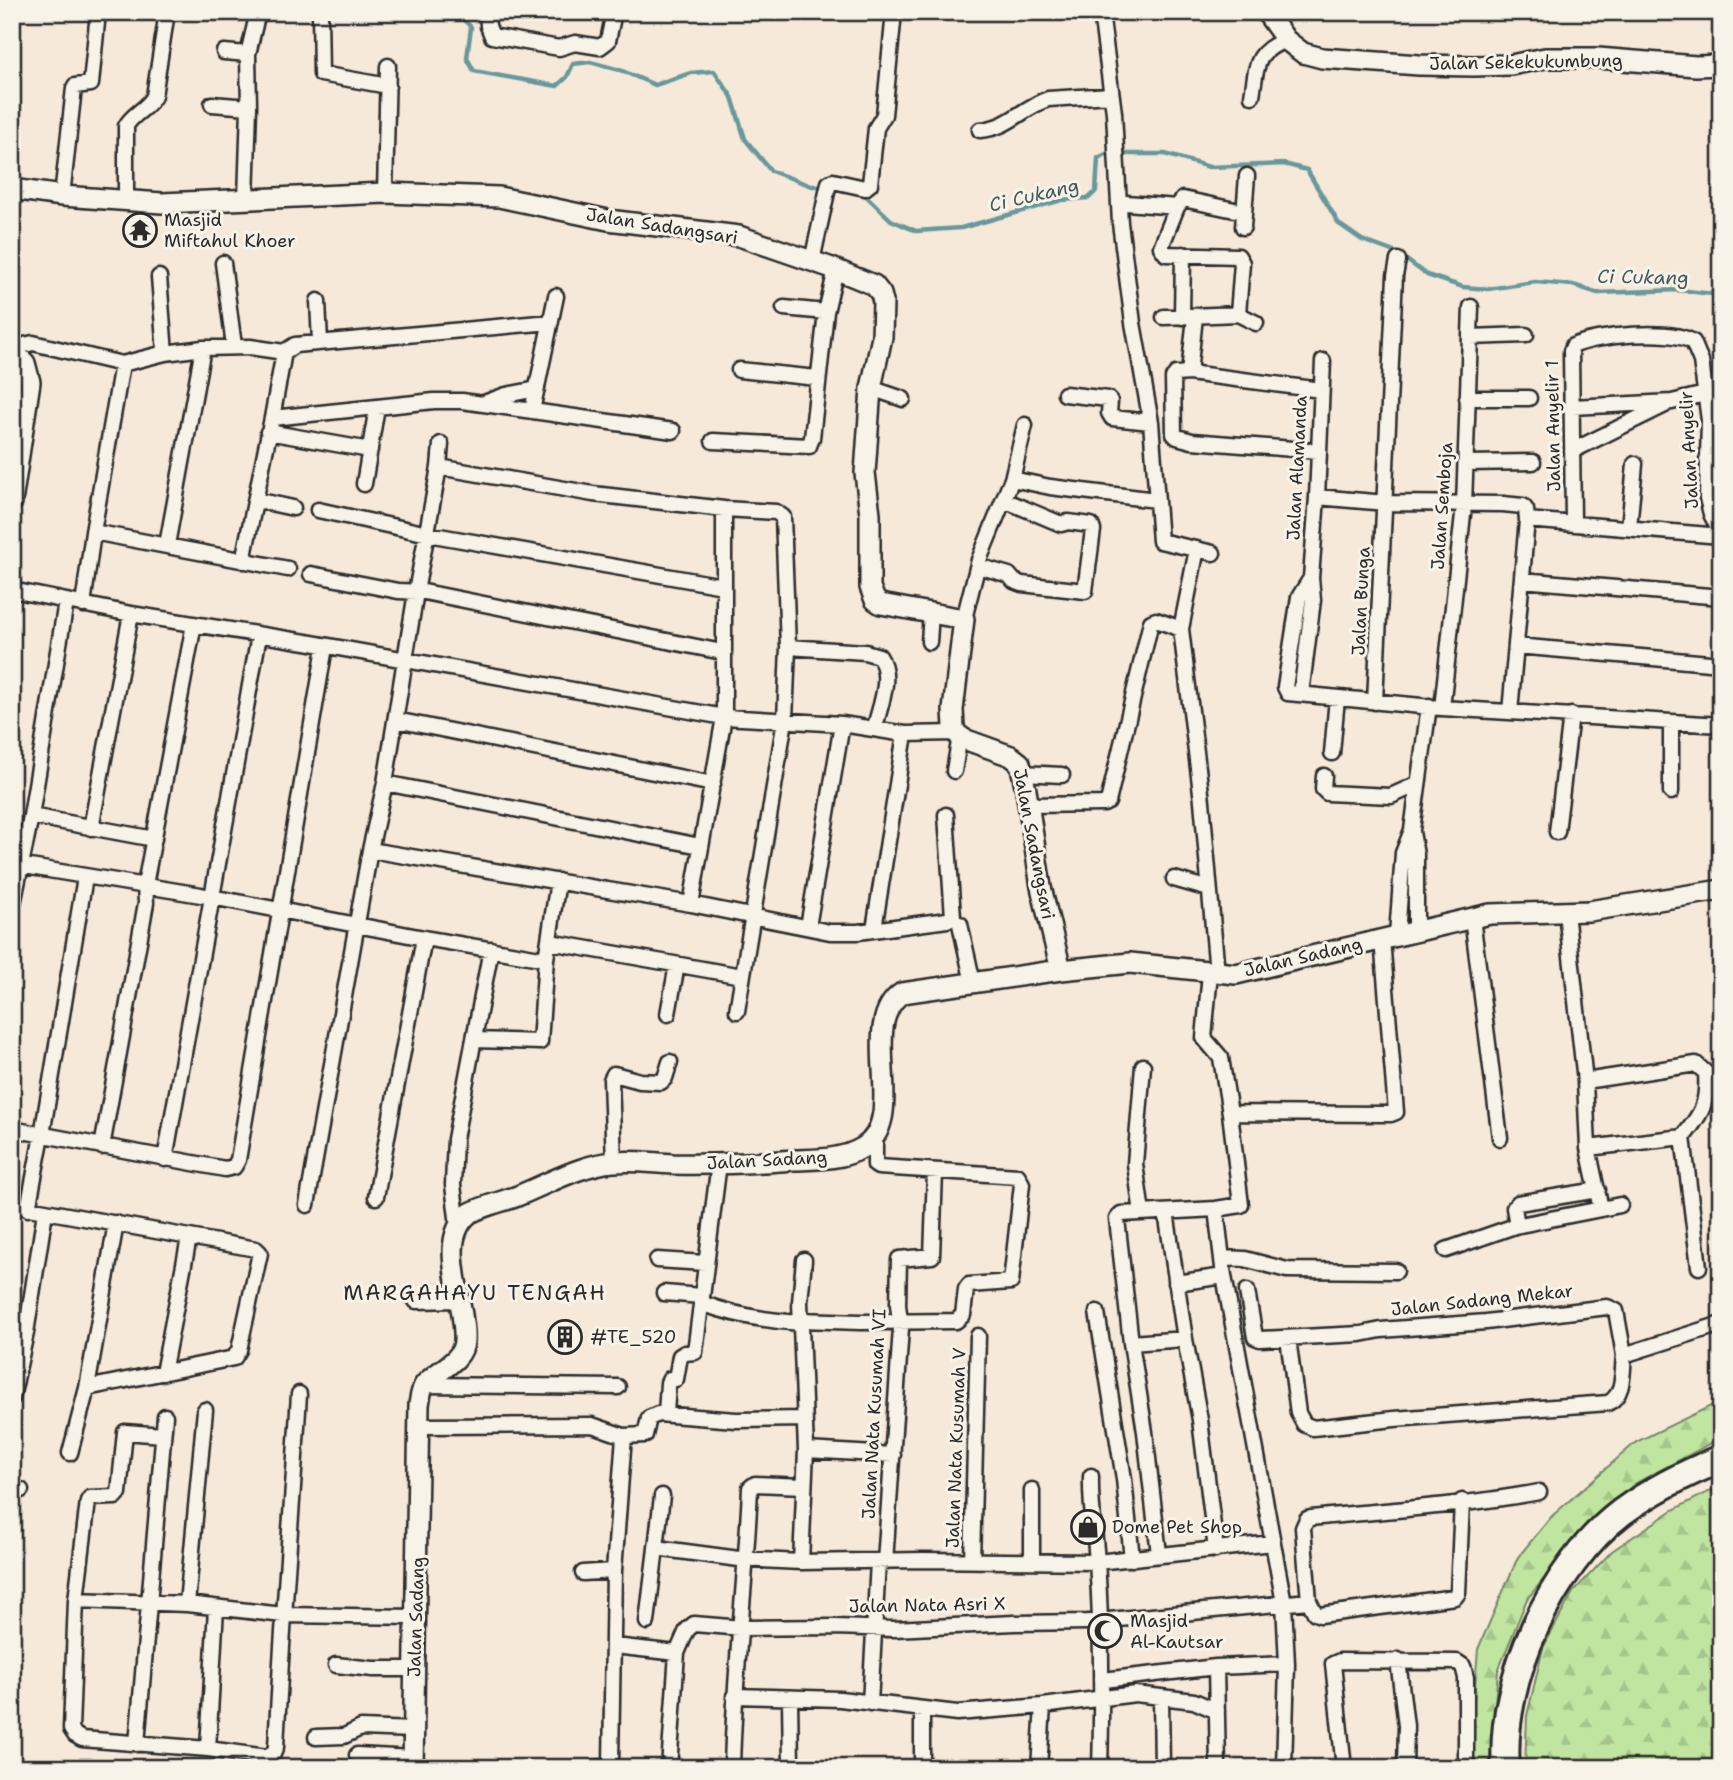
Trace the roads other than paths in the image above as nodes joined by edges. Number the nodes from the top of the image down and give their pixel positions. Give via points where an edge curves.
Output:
1 (98, 12) edge
2 (167, 12) edge
3 (258, 12) edge
4 (320, 12) edge
5 (488, 12) edge
6 (614, 12) edge
7 (894, 12) edge
8 (1101, 12) edge
9 (1266, 12) edge
10 (1286, 40) junction
11 (224, 52) dead end
12 (248, 54) junction
13 (1721, 65) edge
14 (388, 66) dead end
15 (388, 86) junction
16 (1111, 95) junction
17 (1252, 96) dead end
18 (212, 104) dead end
19 (249, 107) junction
20 (980, 130) dead end
21 (1247, 177) dead end
22 (12, 190) edge
23 (385, 192) junction
24 (62, 196) junction
25 (246, 199) junction
26 (126, 201) junction
27 (1126, 203) dead end
28 (1177, 206) junction
29 (1183, 254) junction
30 (1398, 260) dead end
31 (812, 261) junction
32 (223, 263) dead end
33 (836, 269) junction
34 (159, 277) dead end
35 (556, 296) dead end
36 (318, 301) dead end
37 (1471, 307) dead end
38 (784, 308) dead end
39 (826, 313) junction
40 (1238, 314) junction
41 (1164, 317) dead end
42 (1188, 317) junction
43 (551, 323) junction
44 (1256, 323) dead end
45 (1526, 335) dead end
46 (1470, 337) junction
47 (1590, 340) joint
48 (320, 342) junction
49 (234, 346) junction
50 (203, 348) junction
51 (12, 349) edge
52 (284, 352) junction
53 (165, 353) junction
54 (1323, 361) dead end
55 (122, 364) junction
56 (739, 370) dead end
57 (1189, 373) junction
58 (817, 379) junction
59 (871, 388) junction
60 (537, 389) junction
61 (1321, 390) junction
62 (1065, 394) dead end
63 (1705, 394) junction
64 (1467, 397) junction
65 (1529, 398) dead end
66 (903, 399) dead end
67 (1672, 402) junction
68 (483, 404) junction
69 (377, 407) junction
70 (1572, 407) junction
71 (532, 411) junction
72 (1715, 419) edge
73 (1151, 422) junction
74 (270, 425) junction
75 (1025, 425) dead end
76 (673, 431) dead end
77 (713, 441) dead end
78 (441, 444) dead end
79 (370, 450) junction
80 (1572, 450) junction
81 (1318, 451) junction
82 (1714, 459) edge
83 (1534, 462) dead end
84 (1466, 463) junction
85 (1635, 464) dead end
86 (439, 467) junction
87 (1012, 479) junction
88 (364, 484) dead end
89 (1317, 497) junction
90 (256, 500) junction
91 (1004, 500) junction
92 (1156, 500) junction
93 (12, 502) edge
94 (1386, 503) junction
95 (1464, 505) junction
96 (293, 508) dead end
97 (724, 509) junction
98 (318, 510) dead end
99 (1527, 520) junction
100 (1573, 523) junction
101 (1629, 528) junction
102 (93, 531) junction
103 (428, 534) junction
104 (1721, 535) edge
105 (167, 545) junction
106 (1197, 549) junction
107 (1213, 553) dead end
108 (243, 561) junction
109 (978, 566) junction
110 (288, 569) dead end
111 (311, 574) dead end
112 (1311, 578) junction
113 (1522, 580) junction
114 (723, 586) junction
115 (12, 590) edge
116 (416, 592) junction
117 (1721, 597) edge
118 (66, 603) junction
119 (83, 606) junction
120 (931, 613) junction
121 (131, 614) junction
122 (964, 619) junction
123 (194, 624) junction
124 (1181, 629) junction
125 (258, 635) junction
126 (929, 642) dead end
127 (1516, 646) junction
128 (325, 647) junction
129 (788, 647) junction
130 (722, 652) junction
131 (405, 661) junction
132 (1721, 664) edge
133 (1301, 694) junction
134 (1337, 698) junction
135 (1375, 702) junction
136 (1435, 707) junction
137 (1510, 712) junction
138 (1571, 715) junction
139 (724, 717) junction
140 (396, 720) junction
141 (785, 720) junction
142 (1671, 722) junction
143 (842, 723) junction
144 (1721, 725) edge
145 (875, 727) junction
146 (905, 734) junction
147 (958, 735) junction
148 (1332, 753) dead end
149 (954, 771) dead end
150 (1022, 773) junction
151 (1062, 775) dead end
152 (1324, 776) dead end
153 (385, 783) junction
154 (713, 784) junction
155 (1418, 785) junction
156 (1671, 792) dead end
157 (1028, 805) junction
158 (946, 815) dead end
159 (31, 816) junction
160 (92, 828) junction
161 (1558, 832) dead end
162 (154, 839) junction
163 (700, 846) junction
164 (370, 850) junction
165 (16, 864) edge
166 (85, 877) junction
167 (1174, 879) dead end
168 (558, 881) junction
169 (145, 885) junction
170 (1209, 889) junction
171 (1721, 890) edge
172 (211, 897) junction
173 (691, 904) junction
174 (12, 909) edge
175 (281, 909) junction
176 (1566, 912) junction
177 (754, 917) junction
178 (1472, 918) junction
179 (960, 923) dead end
180 (357, 925) junction
181 (808, 928) junction
182 (874, 929) junction
183 (1398, 935) junction
184 (424, 938) junction
185 (550, 942) junction
186 (491, 949) junction
187 (546, 959) junction
188 (677, 965) junction
189 (1061, 970) junction
190 (1214, 973) junction
191 (742, 976) junction
192 (973, 983) junction
193 (737, 1011) dead end
194 (668, 1014) dead end
195 (474, 1040) junction
196 (540, 1042) junction
197 (537, 1059) dead end
198 (670, 1062) dead end
199 (1143, 1066) dead end
200 (1585, 1081) junction
201 (1230, 1113) junction
202 (12, 1129) edge
203 (43, 1135) junction
204 (1683, 1137) junction
205 (875, 1138) junction
206 (1500, 1138) dead end
207 (102, 1147) junction
208 (1588, 1148) junction
209 (165, 1159) junction
210 (614, 1162) junction
211 (719, 1163) junction
212 (934, 1171) junction
213 (1598, 1190) junction
214 (376, 1197) dead end
215 (12, 1205) edge
216 (307, 1205) dead end
217 (1620, 1205) dead end
218 (28, 1209) junction
219 (1216, 1209) junction
220 (1601, 1209) junction
221 (46, 1212) junction
222 (1166, 1212) junction
223 (1142, 1213) junction
224 (116, 1223) junction
225 (458, 1226) junction
226 (1517, 1226) junction
227 (189, 1238) junction
228 (1446, 1250) dead end
229 (1222, 1258) junction
230 (657, 1260) dead end
231 (804, 1260) dead end
232 (705, 1263) junction
233 (1699, 1267) dead end
234 (1396, 1271) dead end
235 (1224, 1276) junction
236 (1176, 1283) junction
237 (1248, 1292) dead end
238 (664, 1293) dead end
239 (460, 1300) junction
240 (701, 1300) junction
241 (416, 1301) dead end
242 (1097, 1312) dead end
243 (801, 1322) junction
244 (900, 1322) junction
245 (1721, 1324) edge
246 (978, 1336) dead end
247 (1288, 1338) junction
248 (1185, 1339) junction
249 (1130, 1343) junction
250 (1624, 1355) junction
251 (163, 1373) junction
252 (425, 1385) junction
253 (618, 1387) dead end
254 (87, 1388) junction
255 (299, 1394) dead end
256 (12, 1398) edge
257 (205, 1410) dead end
258 (666, 1414) junction
259 (165, 1416) dead end
260 (805, 1419) junction
261 (419, 1426) junction
262 (163, 1434) junction
263 (624, 1436) junction
264 (806, 1450) junction
265 (70, 1453) dead end
266 (893, 1455) junction
267 (1721, 1459) edge
268 (1721, 1474) edge
269 (1091, 1476) dead end
270 (804, 1486) junction
271 (1032, 1490) dead end
272 (1539, 1492) dead end
273 (662, 1496) dead end
274 (1462, 1502) junction
275 (1272, 1543) junction
276 (656, 1548) junction
277 (1216, 1550) junction
278 (1159, 1554) junction
279 (1132, 1559) junction
280 (747, 1560) junction
281 (972, 1561) junction
282 (1032, 1561) junction
283 (801, 1562) junction
284 (882, 1562) junction
285 (1097, 1562) junction
286 (614, 1572) junction
287 (583, 1573) dead end
288 (76, 1600) junction
289 (1309, 1601) junction
290 (149, 1603) junction
291 (1284, 1603) junction
292 (187, 1604) junction
293 (216, 1608) junction
294 (283, 1615) junction
295 (416, 1617) junction
296 (1098, 1621) junction
297 (647, 1622) dead end
298 (742, 1628) junction
299 (873, 1628) junction
300 (614, 1646) junction
301 (677, 1653) junction
302 (1398, 1660) junction
303 (1287, 1664) junction
304 (336, 1665) dead end
305 (1216, 1667) junction
306 (414, 1669) junction
307 (1102, 1680) junction
308 (734, 1696) junction
309 (1161, 1697) junction
310 (790, 1698) junction
311 (1102, 1698) junction
312 (870, 1703) junction
313 (1043, 1706) junction
314 (922, 1710) junction
315 (1217, 1711) junction
316 (414, 1730) junction
317 (316, 1737) dead end
318 (137, 1744) junction
319 (208, 1749) junction
320 (357, 1755) dead end
321 (413, 1763) edge
322 (596, 1768) edge
323 (669, 1768) edge
324 (732, 1768) edge
325 (791, 1768) edge
326 (922, 1768) edge
327 (1039, 1768) edge
328 (1100, 1768) edge
329 (1161, 1768) edge
330 (1218, 1768) edge
331 (1284, 1768) edge
332 (1344, 1768) edge
333 (1405, 1768) edge
334 (1465, 1768) edge
335 (1506, 1768) edge
336 (1514, 1768) edge

1 - 24 street via 91,84 74,88
2 - 26 street via 154,96 126,126
3 - 12 street
4 - 15 street via 321,74
5 - 6 street via 492,36 559,48 575,43 600,47 608,41
7 - 31 street via 884,115 876,128 870,184 865,188 833,181 828,187
8 - 16 street
9 - 10 street, Jalan Sekekukumbung
10 - 13 street, Jalan Sekekukumbung via 1322,58 1419,65 1495,66 1545,58 1598,58
10 - 17 street via 1265,50 1258,61
11 - 12 street
12 - 19 street
14 - 15 street
15 - 23 street
16 - 20 street via 1048,99 1007,124
16 - 73 street via 1120,223
18 - 19 street
19 - 25 street
21 - 28 street via 1244,219 1186,199
22 - 24 street, Jalan Sadangsari
23 - 25 street, Jalan Sadangsari
23 - 31 street, Jalan Sadangsari via 499,197 608,220 739,236
24 - 26 street, Jalan Sadangsari
25 - 26 street, Jalan Sadangsari
27 - 28 street
28 - 29 street via 1161,247 1166,254
29 - 40 street via 1238,256 1242,263
29 - 42 street
30 - 94 street, Jalan Bunga
31 - 33 street, Jalan Sadangsari
32 - 49 street
33 - 39 street
33 - 59 street, Jalan Sadangsari via 874,285 881,293 882,337
34 - 53 street
35 - 43 street
36 - 48 street
37 - 46 street, Jalan Semboja
38 - 39 street
39 - 58 street
40 - 42 street
40 - 44 street
41 - 42 street
42 - 57 street
43 - 48 street
43 - 60 street
45 - 46 street
46 - 64 street, Jalan Semboja
47 - 63 street, Jalan Anyelir via 1644,335 1686,338 1697,348
47 - 70 street, Jalan Anyelir 1 via 1572,348
48 - 52 street via 295,345
49 - 50 street
49 - 52 street
50 - 53 street
50 - 105 street
51 - 55 street via 33,343
51 - 93 street via 25,363 30,382
52 - 74 street
53 - 55 street
54 - 61 street, Jalan Alamanda
55 - 102 street
56 - 58 street
57 - 61 street
57 - 81 street via 1173,377 1177,438
58 - 77 street via 808,446
59 - 66 street
59 - 120 street, Jalan Sadangsari via 865,446 870,587 881,604
60 - 68 street
60 - 71 street
61 - 81 street, Jalan Alamanda
62 - 73 street via 1108,399 1112,418
63 - 67 street
63 - 72 street, Jalan Anyelir
64 - 65 street
64 - 84 street, Jalan Semboja
67 - 70 street
67 - 80 street
68 - 69 street via 435,401
68 - 71 street
69 - 74 street
69 - 79 street
70 - 80 street, Jalan Anyelir 1
71 - 76 street
72 - 82 street, Jalan Anyelir
73 - 92 street
74 - 79 street
74 - 90 street
75 - 87 street
78 - 86 street
79 - 88 street
80 - 100 street, Jalan Anyelir 1
81 - 89 street, Jalan Alamanda
82 - 104 street, Jalan Anyelir via 1707,498
83 - 84 street
84 - 95 street, Jalan Semboja
85 - 101 street
86 - 97 street via 593,494
86 - 103 street
87 - 91 street
87 - 92 street
89 - 94 street
89 - 112 street, Jalan Alamanda
90 - 96 street
90 - 108 street
91 - 109 street
91 - 109 street via 1061,524 1091,525 1085,591 1022,584
92 - 106 street via 1160,541
94 - 95 street
94 - 135 street, Jalan Bunga
95 - 99 street via 1518,505 1526,510
95 - 136 street, Jalan Semboja
97 - 114 street
97 - 129 street via 776,512 783,517
98 - 103 street
99 - 100 street
99 - 113 street
100 - 101 street
101 - 104 street
102 - 105 street
102 - 119 street
103 - 114 street
103 - 116 street
105 - 108 street
106 - 107 street
106 - 124 street
108 - 110 street
109 - 122 street
111 - 116 street
112 - 133 street, Jalan Alamanda via 1313,600
112 - 133 street, Jalan Alamanda via 1299,597 1286,690
113 - 117 street
113 - 127 street
114 - 130 street
115 - 118 street
116 - 130 street
116 - 131 street
118 - 119 street
118 - 159 street
119 - 121 street
120 - 122 street, Jalan Sadangsari
120 - 126 street
121 - 123 street
121 - 160 street
122 - 147 street via 953,710
123 - 125 street
123 - 162 street
124 - 157 street via 1151,622 1108,802
124 - 170 street
125 - 128 street
125 - 172 street
127 - 132 street
127 - 137 street
128 - 131 street
128 - 175 street
129 - 141 street
129 - 145 street via 879,656 886,678
130 - 139 street
131 - 139 street
131 - 140 street
133 - 134 street
134 - 135 street
134 - 148 street
135 - 136 street
136 - 137 street
136 - 155 street, Jalan Semboja
137 - 138 street
138 - 142 street
138 - 161 street
139 - 141 street
139 - 154 street
140 - 153 street
140 - 154 street
141 - 143 street
141 - 177 street
142 - 144 street
142 - 156 street
143 - 145 street
143 - 181 street
145 - 146 street
146 - 147 street
146 - 182 street
147 - 149 street
147 - 150 street, Jalan Sadangsari via 1016,759
150 - 151 street
150 - 157 street, Jalan Sadangsari
152 - 155 street via 1327,793 1391,796
153 - 163 street
153 - 164 street
154 - 163 street
155 - 183 street, Jalan Semboja via 1412,830 1403,853
157 - 189 street, Jalan Sadangsari
158 - 182 street via 953,917
159 - 160 street
159 - 165 street
160 - 162 street
162 - 169 street
163 - 173 street
164 - 168 street
164 - 180 street
165 - 166 street
165 - 174 street
166 - 169 street
166 - 203 street
167 - 170 street
168 - 173 street
168 - 185 street
169 - 172 street
169 - 207 street via 146,903
170 - 190 street
171 - 176 street, Jalan Sadang
172 - 175 street
172 - 209 street
173 - 177 street
175 - 180 street
175 - 209 street via 238,1160 225,1169
176 - 178 street, Jalan Sadang
176 - 200 street
177 - 181 street
177 - 191 street
178 - 183 street, Jalan Sadang
178 - 206 street
179 - 192 street
180 - 184 street
180 - 216 street
181 - 182 street
183 - 190 street, Jalan Sadang via 1236,974
183 - 201 street, Jalan Semboja via 1396,1112
184 - 186 street
184 - 214 street
185 - 187 street
185 - 188 street
186 - 187 street
186 - 195 street
187 - 196 street
188 - 191 street
188 - 194 street
189 - 190 street, Jalan Sadang via 1130,963
189 - 192 street, Jalan Sadang
190 - 201 street via 1204,1038 1220,1056
191 - 193 street
192 - 205 street, Jalan Sadang via 902,993 887,1010 882,1116
195 - 196 street
195 - 225 street via 455,1139 453,1185
196 - 197 street
198 - 210 street via 661,1082 614,1074
199 - 223 street via 1135,1164
200 - 204 street via 1701,1066 1706,1073 1705,1105
200 - 208 street
201 - 219 street via 1241,1203
202 - 203 street
203 - 207 street
203 - 218 street
204 - 208 street
204 - 233 street
205 - 211 street, Jalan Sadang via 855,1152 833,1158
205 - 212 street via 876,1167
207 - 209 street
208 - 213 street
210 - 211 street, Jalan Sadang
210 - 225 street, Jalan Sadang via 478,1209
211 - 232 street
212 - 244 street, Jalan Nata Kusumah VI via 933,1254 931,1258 900,1258
212 - 244 street via 1020,1178 1011,1282 969,1285 963,1315 956,1321
213 - 220 street
213 - 226 street via 1518,1203 1514,1208
215 - 218 street
217 - 220 street
218 - 221 street
219 - 222 street
219 - 229 street
220 - 226 street
221 - 224 street
221 - 256 street
222 - 223 street
222 - 236 street
223 - 249 street via 1121,1214 1117,1219
224 - 227 street
224 - 254 street
225 - 239 street via 452,1248
226 - 228 street
227 - 251 street
227 - 251 street via 256,1249 260,1255 236,1356
229 - 234 street via 1287,1270
229 - 235 street
230 - 232 street
231 - 243 street
232 - 240 street
235 - 236 street
235 - 275 street
236 - 248 street
237 - 247 street, Jalan Sadang Mekar via 1255,1336
238 - 240 street
239 - 241 street
239 - 252 street via 462,1351
240 - 243 street via 729,1313
240 - 258 street via 695,1352 680,1356 677,1378 668,1383
242 - 279 street
243 - 244 street
243 - 260 street
244 - 266 street, Jalan Nata Kusumah VI
245 - 250 street
246 - 281 street, Jalan Nata Kusumah V
247 - 250 street, Jalan Sadang Mekar via 1607,1307 1616,1311
247 - 250 street via 1298,1413 1304,1424 1313,1428 1608,1403 1621,1389
248 - 249 street
248 - 277 street
249 - 278 street
251 - 254 street
252 - 253 street
252 - 261 street, Jalan Sadang
254 - 265 street
255 - 294 street
257 - 292 street
258 - 260 street
258 - 263 street via 649,1417 644,1436
259 - 262 street
260 - 264 street
261 - 263 street via 592,1425
261 - 295 street, Jalan Sadang
262 - 288 street via 125,1433 119,1493 89,1499
262 - 290 street
263 - 286 street
264 - 266 street
264 - 270 street
266 - 284 street, Jalan Nata Kusumah VI
267 - 335 highway via 1659,1488 1621,1513 1568,1569 1541,1615 1517,1673
268 - 336 highway via 1674,1491 1636,1514 1600,1546 1571,1581 1530,1661 1517,1720
269 - 285 street
270 - 280 street via 752,1486
270 - 283 street
271 - 282 street
272 - 274 street
273 - 276 street
274 - 289 street via 1307,1520 1303,1528
274 - 289 street via 1455,1597 1320,1615
275 - 277 street
275 - 291 street
276 - 280 street
276 - 297 street
277 - 278 street
278 - 279 street
279 - 285 street
280 - 283 street
280 - 298 street
281 - 282 street
281 - 284 street
282 - 285 street
283 - 284 street
284 - 299 street, Jalan Nata Kusumah VI
285 - 296 street
286 - 287 street
286 - 300 street
288 - 290 street
288 - 318 street via 71,1729 82,1739
289 - 291 street, Jalan Nata Asri X
290 - 292 street
290 - 318 street
291 - 296 street, Jalan Nata Asri X
291 - 303 street
292 - 293 street
293 - 294 street
293 - 319 street
294 - 295 street
294 - 319 street via 274,1754 267,1757
295 - 306 street, Jalan Sadang
296 - 299 street, Jalan Nata Asri X
296 - 307 street
298 - 299 street, Jalan Nata Asri X
298 - 301 street, Jalan Nata Asri X via 691,1625
298 - 308 street
299 - 312 street, Jalan Nata Kusumah VI
300 - 301 street
300 - 322 street via 611,1764
301 - 323 street, Jalan Nata Asri X
302 - 332 street via 1333,1664
302 - 333 street via 1406,1726
302 - 334 street via 1457,1662 1463,1667
303 - 305 street
303 - 331 street
304 - 306 street
305 - 307 street
305 - 315 street
306 - 316 street, Jalan Sadang
307 - 311 street
308 - 310 street
308 - 324 street
309 - 311 street via 1135,1693
309 - 315 street via 1194,1701
309 - 329 street
310 - 312 street
310 - 325 street
311 - 313 street
311 - 328 street
312 - 314 street
313 - 314 street via 957,1713
313 - 327 street
314 - 326 street
315 - 330 street
316 - 317 street via 361,1728 344,1736
316 - 321 street, Jalan Sadang
318 - 319 street
320 - 321 street

